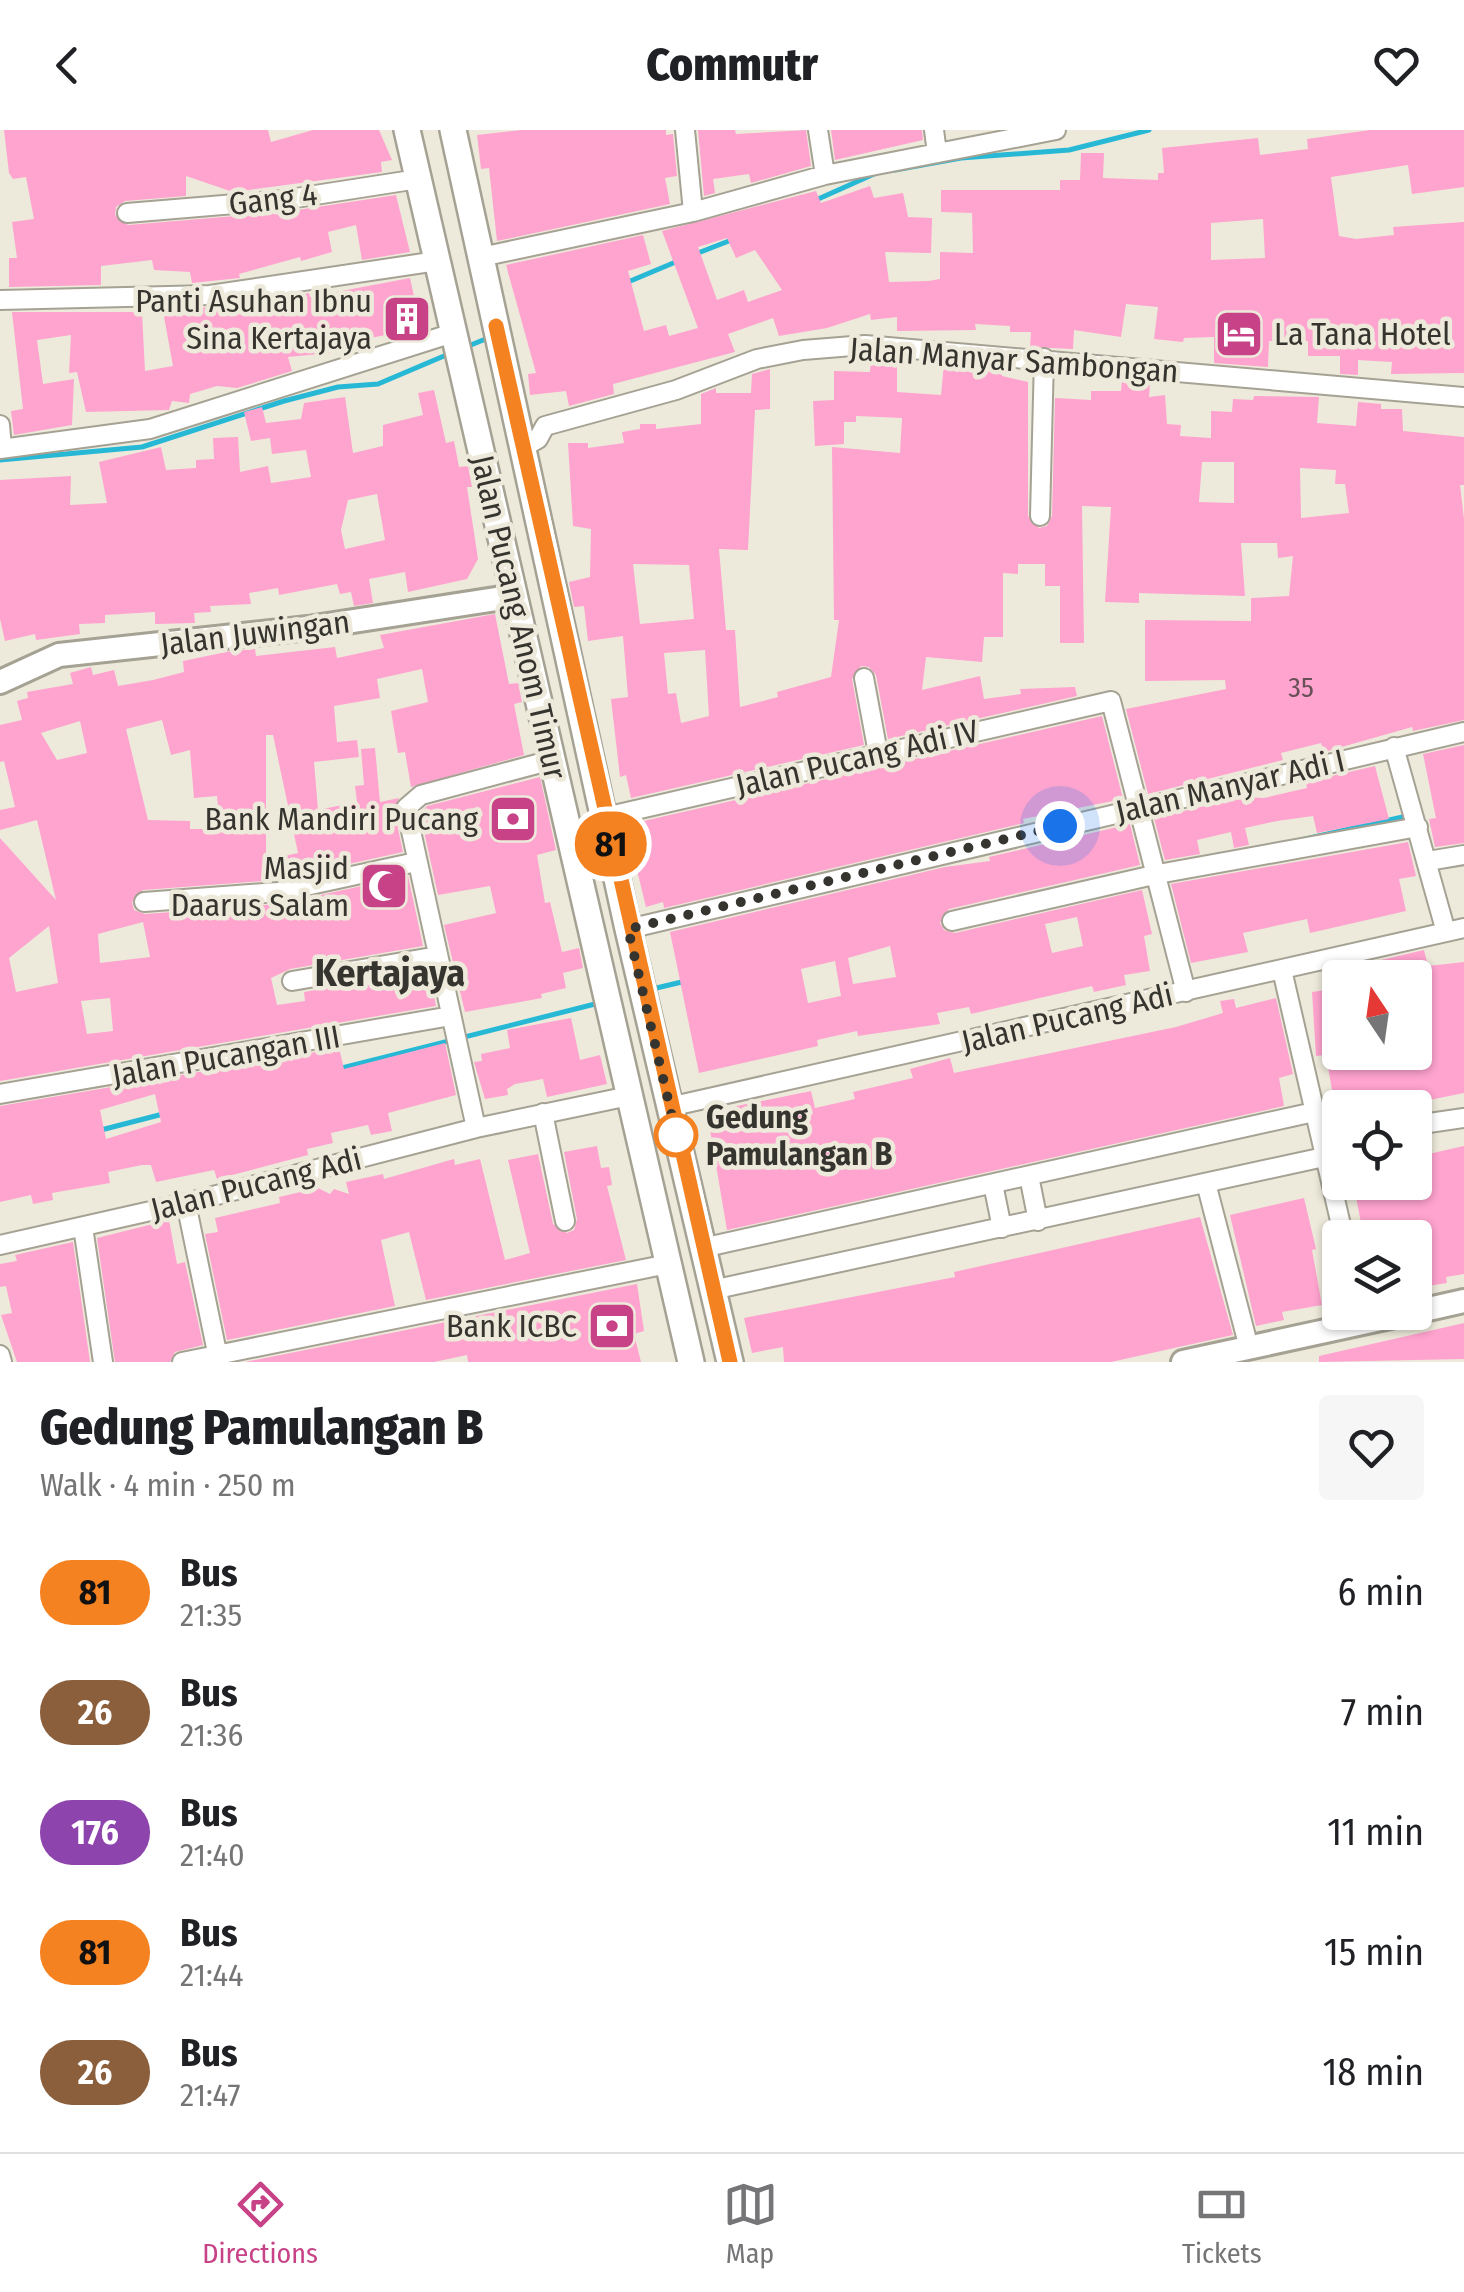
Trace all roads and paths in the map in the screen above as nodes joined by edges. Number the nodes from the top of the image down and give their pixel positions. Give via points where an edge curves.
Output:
1 (407, 130) edge
2 (684, 130) edge
3 (818, 130) edge
4 (934, 130) edge
5 (1056, 130) edge
6 (459, 131) edge
7 (1024, 132) edge
8 (938, 153) junction
9 (824, 176) junction
10 (418, 178) junction
11 (692, 212) junction
12 (127, 213) dead end
13 (481, 257) junction
14 (437, 261) junction
15 (0, 300) edge
16 (456, 344) junction
17 (1044, 358) junction
18 (1464, 398) edge
19 (517, 416) junction
20 (0, 424) edge
21 (546, 426) junction
22 (524, 447) junction
23 (1, 448) edge
24 (1040, 516) dead end
25 (515, 596) junction
26 (864, 678) dead end
27 (0, 682) edge
28 (1464, 732) edge
29 (1394, 747) junction
30 (878, 753) junction
31 (552, 760) junction
32 (1138, 807) junction
33 (605, 817) junction
34 (1416, 820) junction
35 (1464, 855) edge
36 (416, 862) junction
37 (1428, 862) junction
38 (1158, 871) junction
39 (144, 902) dead end
40 (952, 921) dead end
41 (628, 929) junction
42 (1455, 930) edge
43 (438, 956) junction
44 (1282, 970) junction
45 (292, 982) dead end
46 (1186, 992) junction
47 (455, 1031) junction
48 (0, 1094) edge
49 (629, 1096) junction
50 (669, 1107) junction
51 (1314, 1112) junction
52 (543, 1114) junction
53 (1464, 1118) edge
54 (1432, 1122) edge
55 (476, 1128) junction
56 (1322, 1131) edge
57 (1318, 1132) junction
58 (1322, 1149) edge
59 (1322, 1157) edge
60 (1029, 1176) junction
61 (1206, 1183) junction
62 (993, 1184) junction
63 (186, 1203) junction
64 (565, 1221) dead end
65 (1038, 1221) junction
66 (83, 1227) junction
67 (1002, 1228) junction
68 (0, 1245) edge
69 (702, 1248) junction
70 (668, 1264) junction
71 (712, 1290) junction
72 (1464, 1301) edge
73 (1432, 1308) edge
74 (1322, 1329) edge
75 (1250, 1348) junction
76 (218, 1359) edge
77 (103, 1362) edge
78 (182, 1362) edge
79 (691, 1362) edge
80 (730, 1362) edge
81 (1183, 1362) edge

1 - 10 main road, Jalan Pucang Anom Timur
2 - 11 street
3 - 9 street
4 - 8 street
5 - 7 street
6 - 13 main road, Jalan Pucang Anom Timur
7 - 8 street
8 - 9 street
9 - 11 street
10 - 12 street, Gang 4 via 283,200
10 - 14 main road, Jalan Pucang Anom Timur
11 - 13 street
13 - 19 main road, Jalan Pucang Anom Timur
14 - 15 street via 210,295
14 - 16 main road, Jalan Pucang Anom Timur
16 - 23 street via 150,430
16 - 25 main road, Jalan Pucang Anom Timur
17 - 18 street, Jalan Manyar Sambongan
17 - 21 street, Jalan Manyar Sambongan via 865,346 804,350
17 - 24 street
19 - 21 street via 533,416
19 - 22 main road, Jalan Pucang Anom Timur
20 - 23 street
21 - 22 street, Jalan Manyar Sambongan
22 - 33 main road, Jalan Pucang Anom Timur
25 - 27 street, Jalan Juwingan via 308,628 59,655
25 - 31 main road, Jalan Pucang Anom Timur
26 - 30 street
28 - 29 street, Jalan Manyar Adi I
29 - 32 street, Jalan Manyar Adi I
29 - 34 street
30 - 32 street, Jalan Pucang Adi IV via 1109,700
30 - 33 street, Jalan Pucang Adi IV
31 - 36 street via 414,798 406,816
31 - 49 main road, Jalan Pucang Anom Timur
32 - 38 street
32 - 41 street, Jalan Manyar Adi I
33 - 41 main road, Jalan Pucang Anom Timur
34 - 37 street
34 - 38 street
35 - 37 street
36 - 39 street via 278,892
36 - 43 street
37 - 42 street
38 - 40 street
38 - 46 street
41 - 50 main road, Jalan Pucang Anom Timur
42 - 44 street, Jalan Pucang Adi
43 - 45 street
43 - 47 street
44 - 46 street, Jalan Pucang Adi
44 - 51 street
46 - 50 street, Jalan Pucang Adi
47 - 48 street, Jalan Pucangan III
47 - 55 street
49 - 52 street, Jalan Pucang Adi
49 - 70 main road, Jalan Pucang Anom Timur
50 - 69 main road, Jalan Pucang Anom Timur
51 - 57 street
51 - 60 street
52 - 55 street, Jalan Pucang Adi
52 - 64 street
53 - 54 street
55 - 63 street, Jalan Pucang Adi
56 - 57 street
57 - 58 street
59 - 61 street
60 - 62 street
60 - 65 street
61 - 65 street
61 - 75 street
62 - 67 street
62 - 69 street
63 - 66 street, Jalan Pucang Adi
63 - 76 street
65 - 67 street
66 - 68 street, Jalan Pucang Adi
66 - 77 street
67 - 71 street
69 - 71 main road, Jalan Pucang Anom Timur
70 - 76 street
70 - 79 main road, Jalan Pucang Anom Timur
71 - 80 main road, Jalan Pucang Anom Timur
72 - 73 street
74 - 75 street
75 - 81 street
76 - 78 street

